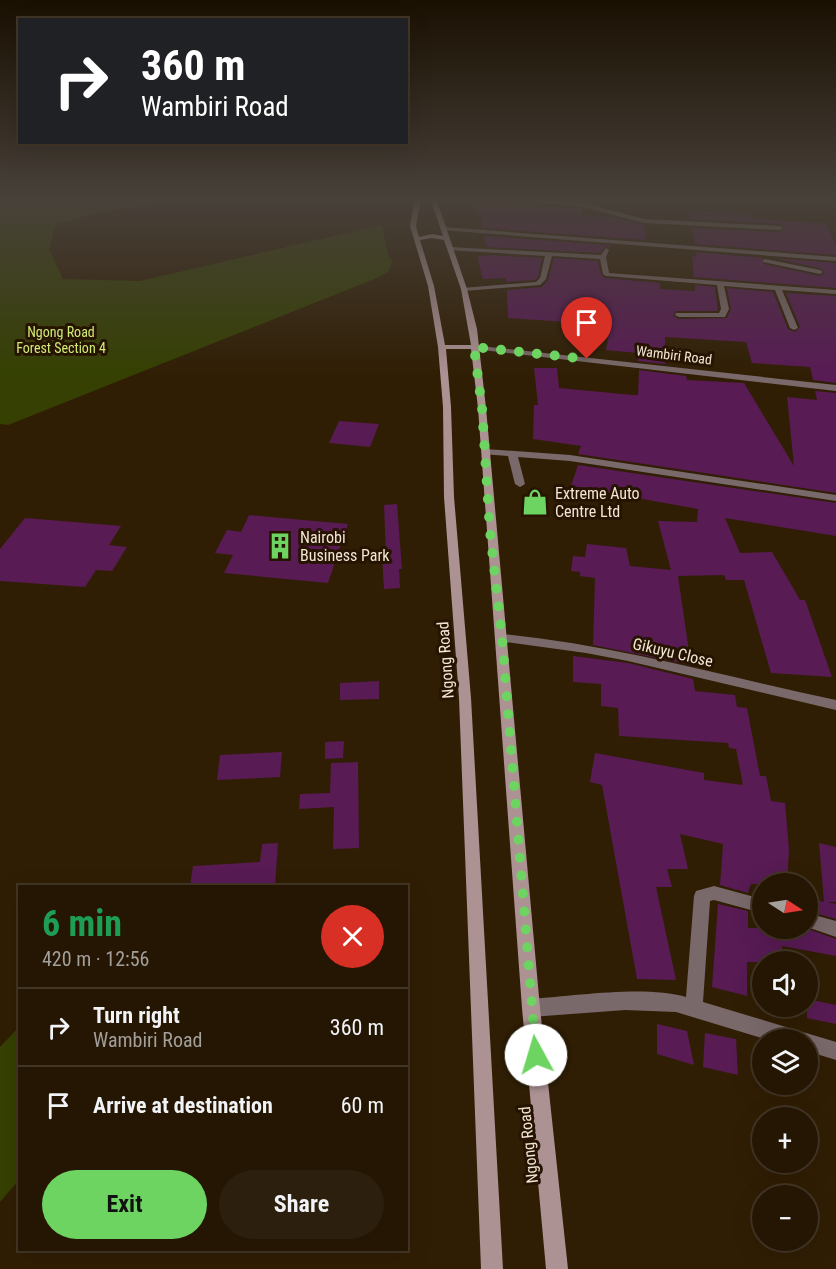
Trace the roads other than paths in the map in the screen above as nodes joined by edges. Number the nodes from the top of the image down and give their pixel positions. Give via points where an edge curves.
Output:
1 (423, 257) edge
2 (453, 257) edge
3 (548, 257) edge
4 (603, 257) edge
5 (737, 257) edge
6 (809, 257) edge
7 (836, 259) edge
8 (820, 272) dead end
9 (720, 284) junction
10 (777, 287) junction
11 (464, 289) junction
12 (836, 292) edge
13 (679, 315) dead end
14 (794, 328) dead end
15 (442, 347) junction
16 (474, 347) junction
17 (836, 388) edge
18 (485, 452) junction
19 (512, 453) junction
20 (520, 484) dead end
21 (836, 498) edge
22 (502, 638) junction
23 (836, 705) edge
24 (752, 903) edge
25 (818, 923) edge
26 (836, 929) edge
27 (531, 1008) junction
28 (694, 1008) junction
29 (763, 1029) edge
30 (818, 1045) edge
31 (836, 1051) edge
32 (492, 1269) edge
33 (557, 1269) edge

1 - 15 main road, Ngong Road
2 - 11 main road, Ngong Road
3 - 11 street via 538,284
4 - 9 street via 606,274
5 - 8 street
6 - 7 street
9 - 10 street
9 - 13 street via 725,309 722,315
10 - 12 street
10 - 14 street
11 - 16 main road, Ngong Road
15 - 16 main road
15 - 32 main road, Ngong Road via 465,698
16 - 17 street, Wambiri Road
16 - 18 main road, Ngong Road
18 - 19 street
18 - 22 main road, Ngong Road
19 - 20 street
19 - 21 street via 649,468
22 - 23 street, Gikuyu Close via 535,640
22 - 27 main road, Ngong Road
24 - 28 street via 714,893 702,896
25 - 26 street
27 - 28 street via 649,1001
27 - 33 main road, Ngong Road
28 - 29 street
30 - 31 street

